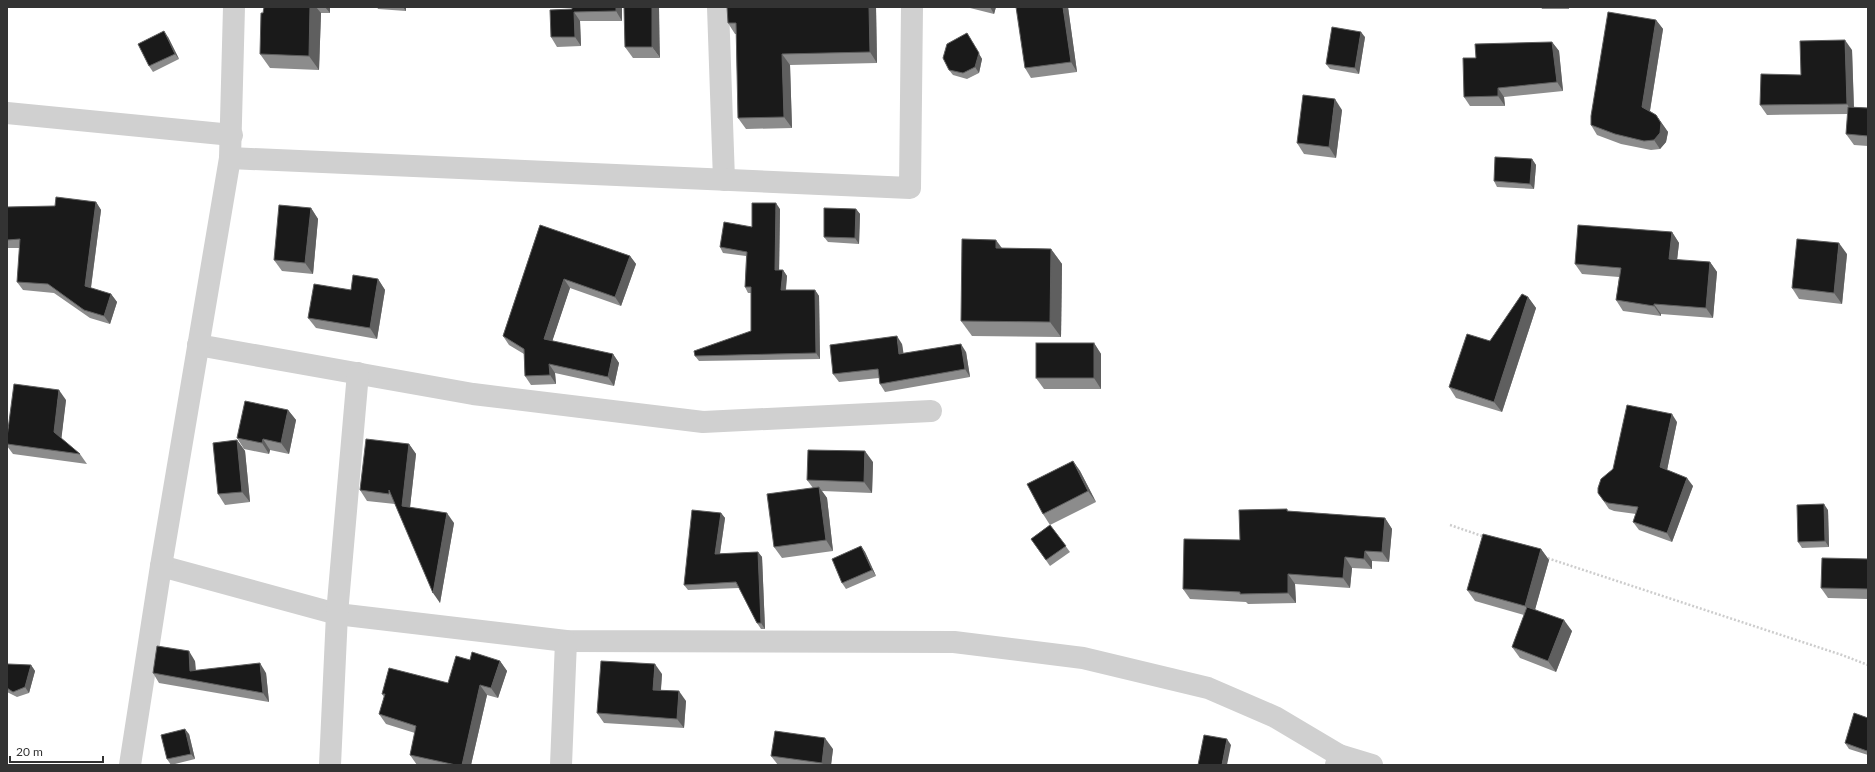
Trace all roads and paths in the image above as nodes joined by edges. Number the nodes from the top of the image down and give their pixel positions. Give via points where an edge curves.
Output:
1 (234, 7) edge
2 (718, 7) edge
3 (912, 7) edge
4 (7, 112) edge
5 (232, 135) junction
6 (230, 158) junction
7 (724, 180) junction
8 (198, 345) junction
9 (358, 374) junction
10 (931, 411) dead end
11 (1450, 525) dead end
12 (1488, 538) edge
13 (1541, 556) edge
14 (160, 566) junction
15 (337, 614) junction
16 (566, 641) junction
17 (1868, 665) edge
18 (1338, 760) edge
19 (130, 765) edge
20 (330, 765) edge
21 (561, 765) edge
22 (1372, 765) edge

1 - 5 street
2 - 7 street
3 - 7 street via 910,188
4 - 5 street
5 - 6 street
6 - 7 street
6 - 8 street
8 - 9 street
8 - 14 street
9 - 10 street via 473,394 703,422
9 - 15 street
11 - 12 path
13 - 17 path
14 - 15 street
14 - 19 street
15 - 16 street
15 - 20 street
16 - 18 street via 954,642 1083,658 1208,688 1275,717
16 - 21 street
18 - 22 street

